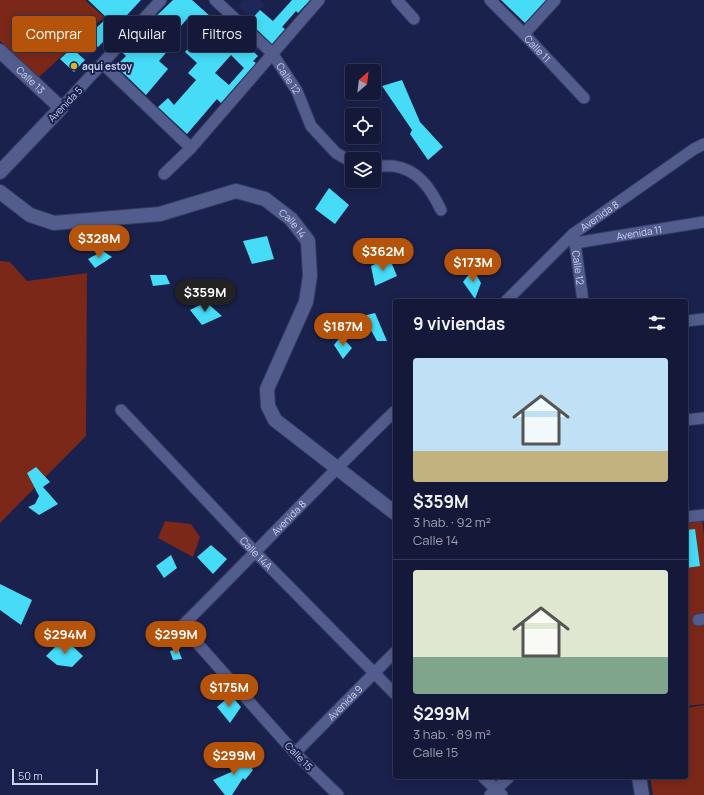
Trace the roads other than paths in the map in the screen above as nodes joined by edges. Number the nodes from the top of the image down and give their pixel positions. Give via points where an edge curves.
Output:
1 (161, 0) edge
2 (215, 0) edge
3 (319, 0) edge
4 (397, 0) edge
5 (490, 0) edge
6 (555, 0) edge
7 (414, 19) dead end
8 (524, 34) junction
9 (0, 51) edge
10 (272, 53) junction
11 (103, 64) junction
12 (584, 98) dead end
13 (61, 108) junction
14 (704, 144) edge
15 (192, 148) junction
16 (345, 158) edge
17 (381, 166) edge
18 (0, 172) edge
19 (164, 174) dead end
20 (0, 192) edge
21 (441, 210) dead end
22 (704, 222) edge
23 (574, 238) junction
24 (508, 299) edge
25 (583, 299) edge
26 (704, 319) edge
27 (688, 321) edge
28 (121, 410) dead end
29 (393, 413) edge
30 (704, 418) edge
31 (688, 420) edge
32 (337, 467) junction
33 (393, 511) edge
34 (704, 515) edge
35 (688, 516) edge
36 (256, 553) junction
37 (182, 626) joint
38 (393, 654) edge
39 (374, 674) junction
40 (393, 692) edge
41 (295, 753) junction
42 (485, 779) edge
43 (507, 779) edge
44 (639, 779) edge
45 (496, 793) edge
46 (338, 795) edge
47 (642, 795) edge

1 - 11 street, Avenida 5
2 - 10 street, Calle 12
3 - 10 street
4 - 7 street
5 - 8 street, Calle 11
6 - 8 street
8 - 12 street, Calle 11
9 - 13 street, Calle 13
10 - 15 street
10 - 16 street, Calle 12 via 296,91 310,126 336,153
11 - 13 street, Avenida 5
11 - 15 street
13 - 18 street, Avenida 5
14 - 23 street, Avenida 8
15 - 19 street
17 - 21 street via 394,166 417,175 432,191
20 - 32 street, Calle 14 via 30,215 54,223 160,214 236,191 265,199 290,219 308,241 310,276 306,302 266,389 268,406 275,420
22 - 23 street, Avenida 11
23 - 24 street, Avenida 8
23 - 25 street, Calle 12
26 - 27 street
28 - 36 street, Calle 14A
29 - 32 street, Avenida 8
30 - 31 street
32 - 33 street, Calle 14
32 - 36 street, Avenida 8
34 - 35 street
36 - 37 street, Avenida 8
36 - 39 street, Calle 14A
37 - 41 street, Calle 15
38 - 39 street, Avenida 9
39 - 40 street, Calle 14A
39 - 41 street, Avenida 9
41 - 46 street, Calle 15
42 - 45 street
43 - 45 street
44 - 47 street

